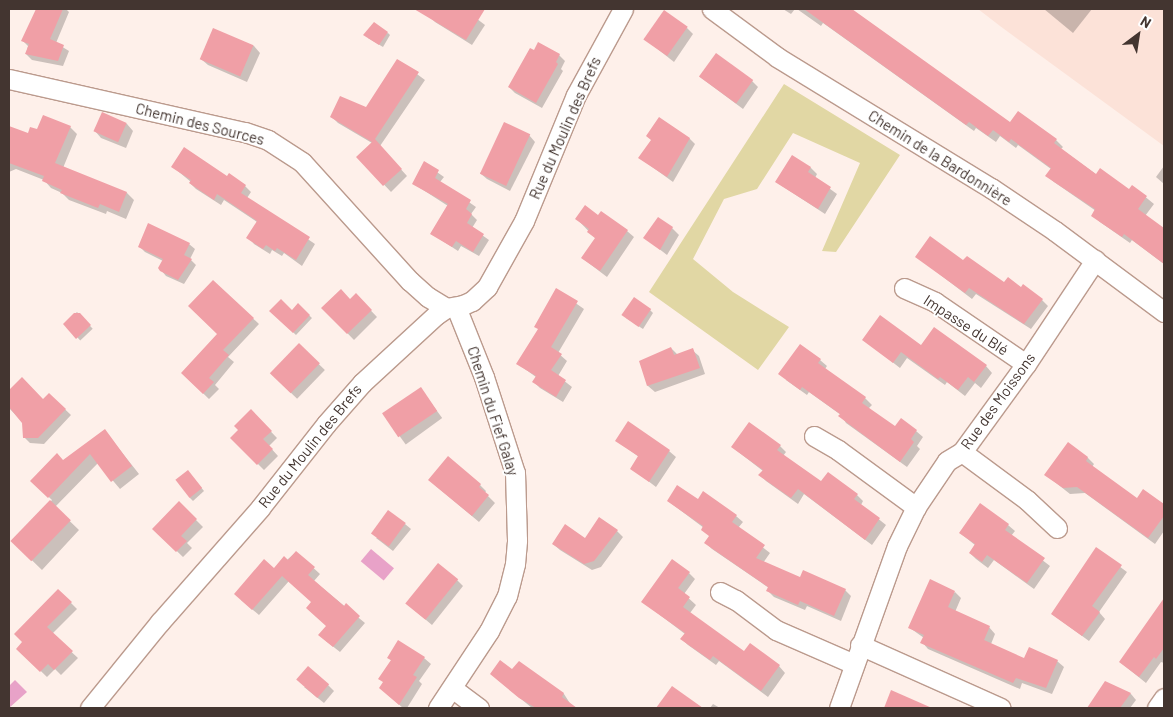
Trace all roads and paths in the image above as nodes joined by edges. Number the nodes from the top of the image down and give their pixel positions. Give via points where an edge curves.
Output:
1 (623, 9) edge
2 (712, 9) edge
3 (9, 79) edge
4 (1095, 260) junction
5 (904, 288) dead end
6 (451, 307) junction
7 (1164, 312) edge
8 (1026, 364) junction
9 (814, 436) dead end
10 (962, 452) junction
11 (916, 507) junction
12 (1057, 528) dead end
13 (720, 592) dead end
14 (860, 645) junction
15 (854, 664) junction
16 (452, 688) junction
17 (1164, 698) edge
18 (90, 708) edge
19 (438, 708) edge
20 (479, 708) edge
21 (838, 708) edge
22 (1000, 708) edge
23 (1157, 708) edge

1 - 6 street, Rue du Moulin des Brefs via 576,95 524,221 494,277 480,295
2 - 4 street, Chemin de la Bardonnière via 784,62 991,188
3 - 6 street, Chemin des Sources via 245,132 268,140 302,162 410,281 428,297
4 - 7 street, Chemin de la Bardonnière
4 - 8 street, Rue des Moissons
5 - 8 street, Impasse du Blé via 935,302
6 - 16 street, Chemin du Fief Galay via 484,376 515,473 518,513 515,564 507,596 489,631
6 - 18 street, Rue du Moulin des Brefs via 368,377 338,410 260,508
8 - 10 street, Rue des Moissons
9 - 11 street
10 - 11 street, Rue des Moissons via 947,461
10 - 12 street via 1027,500
11 - 14 street, Rue des Moissons via 897,546
13 - 15 street via 776,630
14 - 15 street, Rue des Moissons
14 - 22 street
15 - 21 street, Rue des Moissons
16 - 19 street, Chemin du Fief Galay
16 - 20 street
17 - 23 street

